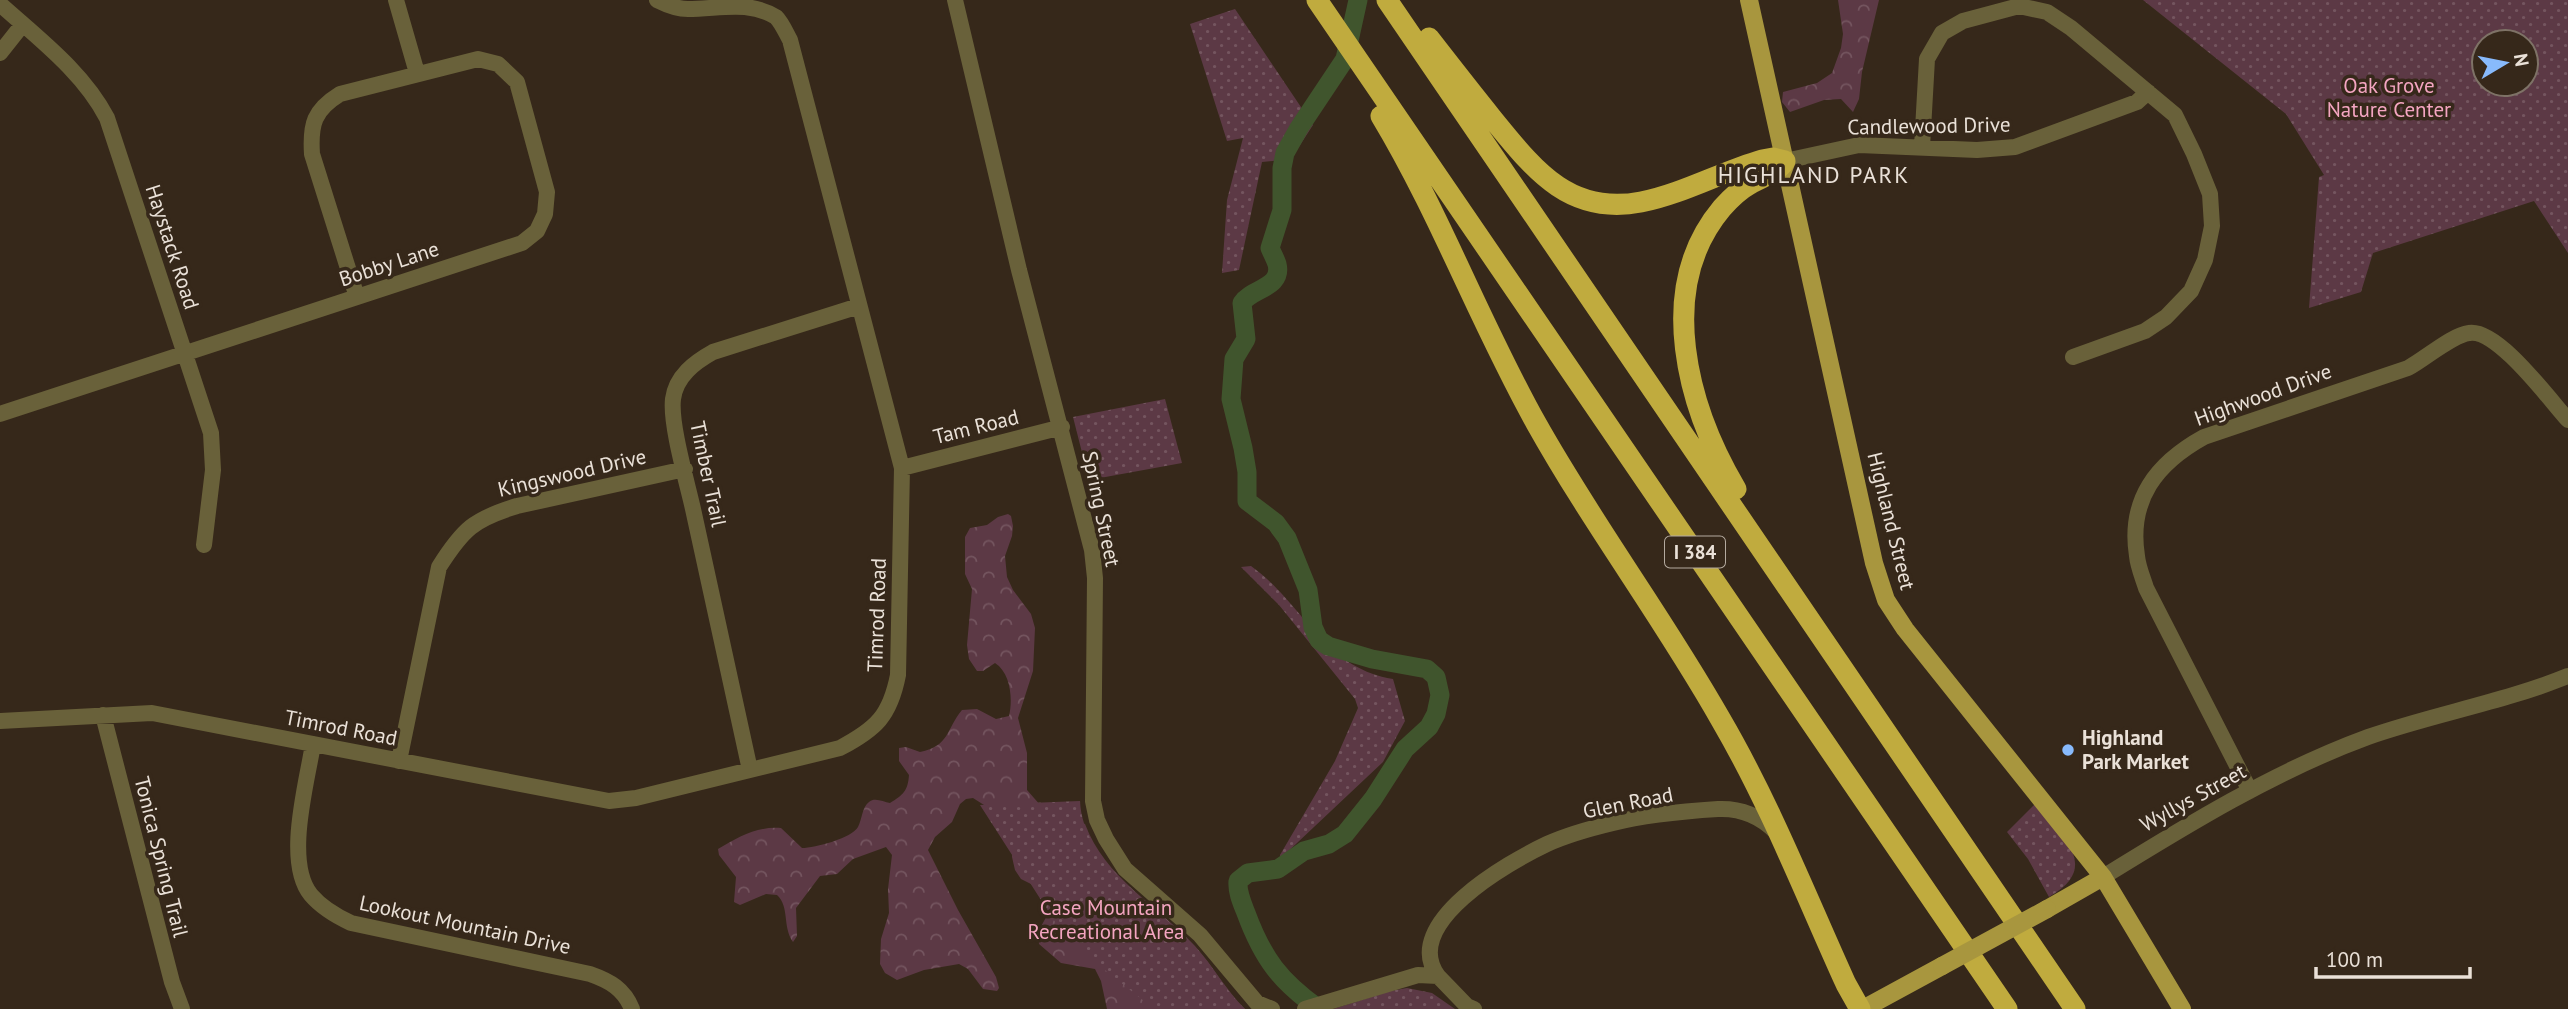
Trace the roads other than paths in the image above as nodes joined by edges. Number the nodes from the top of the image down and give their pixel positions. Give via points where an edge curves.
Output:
1 (396, 0) edge
2 (657, 0) edge
3 (955, 0) edge
4 (1317, 0) edge
5 (1387, 0) edge
6 (1749, 0) edge
7 (0, 4) edge
8 (1404, 11) edge
9 (23, 24) junction
10 (0, 53) edge
11 (417, 73) junction
12 (2148, 92) junction
13 (1380, 103) junction
14 (1922, 147) junction
15 (1785, 161) junction
16 (357, 297) junction
17 (859, 306) junction
18 (185, 354) junction
19 (2073, 357) dead end
20 (0, 414) edge
21 (2568, 420) edge
22 (1062, 427) junction
23 (901, 468) junction
24 (685, 469) junction
25 (204, 545) dead end
26 (1782, 578) junction
27 (2568, 676) edge
28 (103, 715) junction
29 (0, 721) edge
30 (313, 744) junction
31 (399, 761) junction
32 (750, 770) junction
33 (2250, 791) junction
34 (1778, 833) junction
35 (2103, 877) junction
36 (1438, 976) junction
37 (1312, 1007) edge
38 (182, 1009) edge
39 (632, 1009) edge
40 (1272, 1009) edge
41 (1474, 1009) edge
42 (1862, 1009) edge
43 (2007, 1009) edge
44 (2075, 1009) edge
45 (2182, 1009) edge

1 - 11 street
2 - 17 street, Timrod Road via 688,9 729,1 754,3 776,17 790,40
3 - 22 street, Spring Street via 1019,270
4 - 13 highway via 1335,27 1352,68
5 - 8 highway, I 384
6 - 15 main road, Highland Street
7 - 9 street, Haystack Road
8 - 15 highway via 1525,158 1553,185 1572,195 1607,204 1640,202 1762,160
8 - 26 highway, I 384
9 - 10 street
9 - 18 street, Haystack Road via 82,79 107,118
11 - 16 street via 341,94 326,103 315,118 312,154
11 - 16 street, Bobby Lane via 478,59 498,64 517,82 547,192 545,214 537,230 522,243
12 - 14 street, Candlewood Drive via 2137,102 2015,147
12 - 14 street via 2071,27 2047,12 2019,6 1963,21 1942,33 1927,59
12 - 19 street via 2175,115 2210,194 2212,226 2206,260 2190,291 2166,317 2144,331
13 - 34 highway via 1535,422 1721,719
13 - 43 highway, I 384
14 - 15 street, Candlewood Drive via 1853,145
15 - 26 highway via 1776,172 1737,193 1712,222 1692,267 1684,320 1687,361 1703,419
15 - 35 main road, Highland Street via 1874,564 1886,600
16 - 18 street, Bobby Lane
17 - 23 street, Timrod Road
17 - 24 street, Timber Trail via 713,352 694,363 673,397
18 - 20 street, Bobby Lane
18 - 25 street, Haystack Road via 214,455
21 - 33 street, Highwood Drive via 2502,346 2482,333 2470,332 2408,368 2204,437 2159,470 2144,493 2136,525 2137,557 2146,588
22 - 23 street, Tam Road
22 - 40 street, Spring Street via 1096,578 1093,801 1097,820 1125,869 1200,935 1257,1003
23 - 32 street, Timrod Road via 894,698 863,736 840,748
24 - 31 street, Kingswood Drive via 517,506 468,527 439,567
24 - 32 street, Timber Trail
26 - 44 highway, I 384
27 - 33 street, Wyllys Street via 2368,737
28 - 29 street, Timrod Road
28 - 30 street, Timrod Road via 152,713
28 - 38 street, Tonica Spring Trail
30 - 31 street, Timrod Road
30 - 39 street, Lookout Mountain Drive via 296,846 309,893 330,913 351,923 590,974 611,982
31 - 32 street, Timrod Road via 609,801
33 - 35 street, Wyllys Street
34 - 36 street, Glen Road via 1757,817 1730,809 1614,822 1549,844 1490,877 1457,903 1431,943 1431,966
34 - 42 highway via 1846,984
35 - 42 main road, Wyllys Street, bridge
35 - 45 main road, Highland Street
36 - 37 street via 1418,975
36 - 41 street

